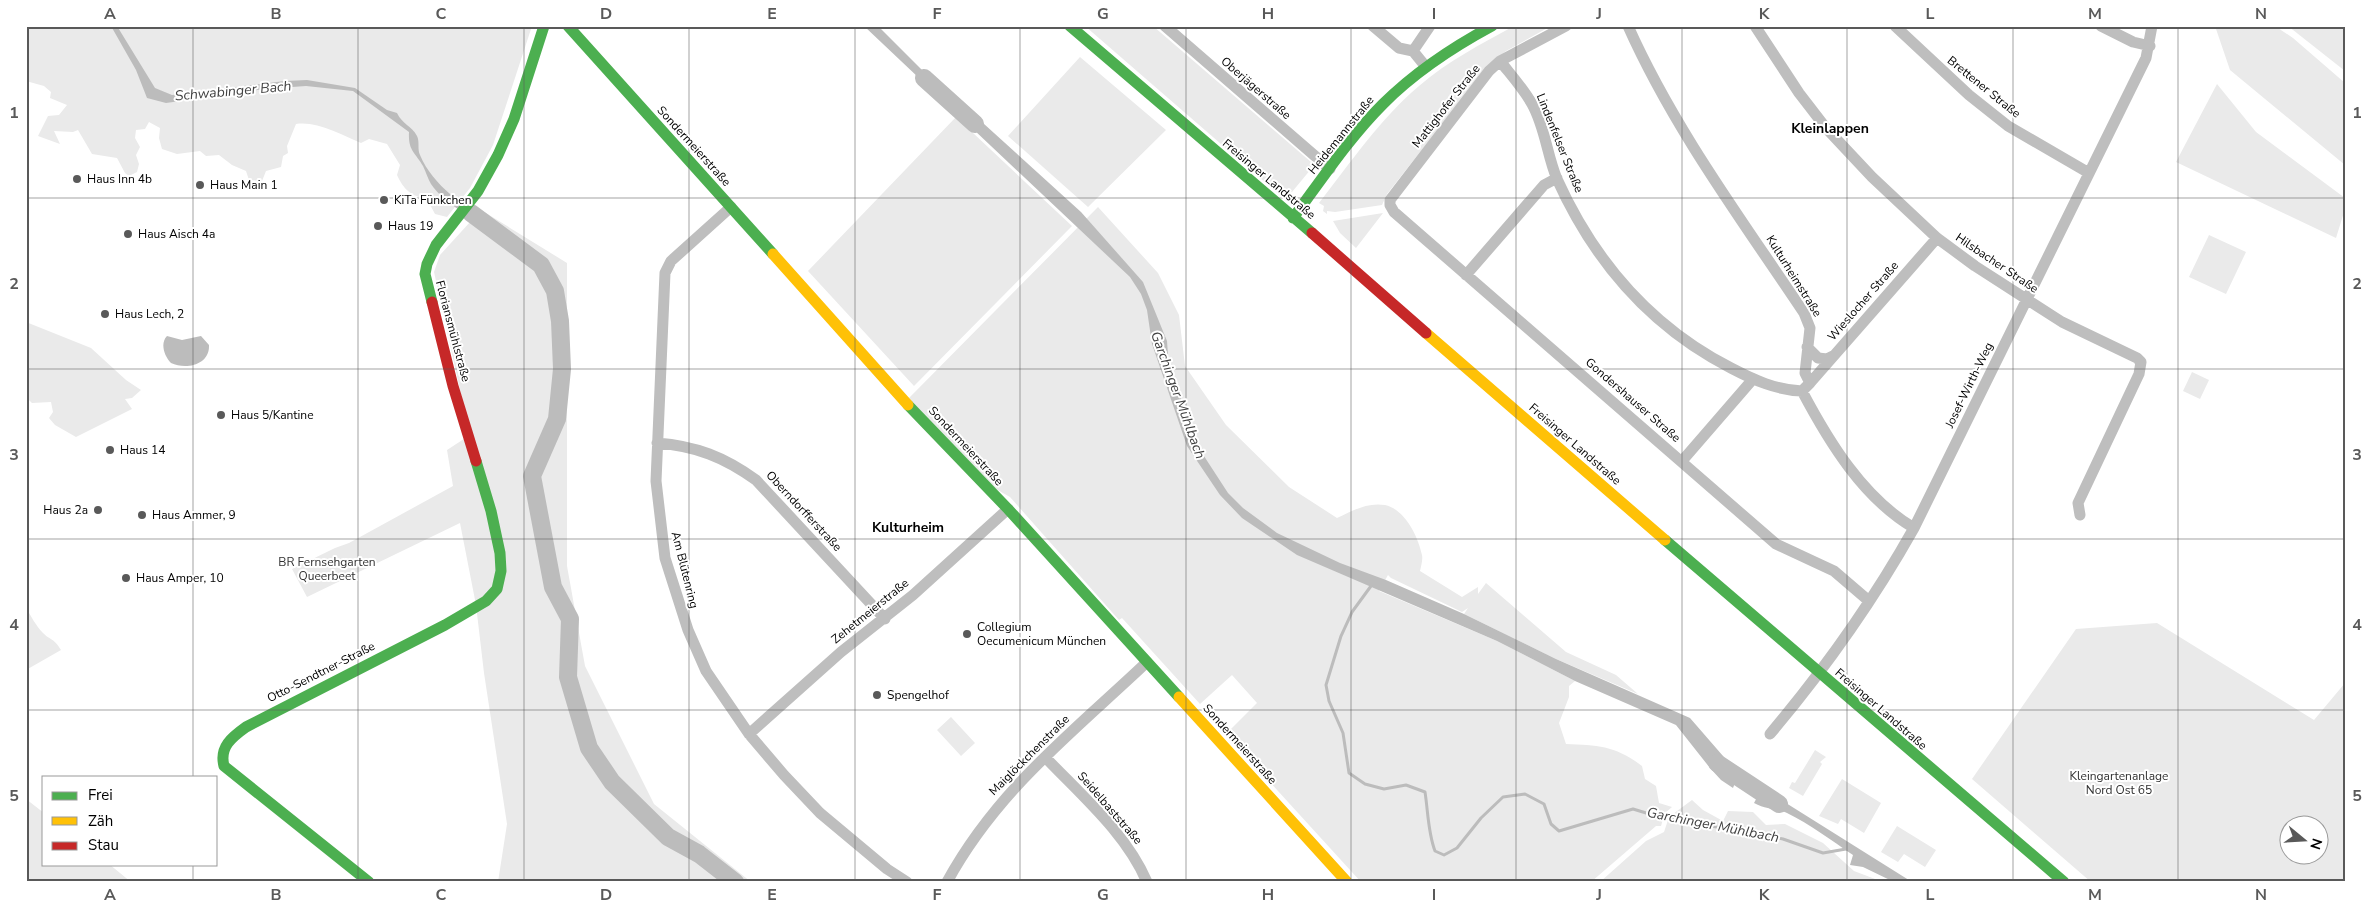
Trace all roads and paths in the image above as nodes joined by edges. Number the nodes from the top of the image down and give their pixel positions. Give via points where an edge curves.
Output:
1 (544, 26) edge
2 (568, 26) edge
3 (1070, 26) edge
4 (1165, 26) edge
5 (1372, 26) edge
6 (1430, 26) edge
7 (1492, 26) edge
8 (1566, 26) edge
9 (1628, 26) edge
10 (1755, 26) edge
11 (1895, 26) edge
12 (2101, 26) edge
13 (2152, 26) edge
14 (2150, 46) junction
15 (1414, 51) junction
16 (1500, 61) junction
17 (1426, 67) junction
18 (1330, 170) junction
19 (2089, 173) junction
20 (1557, 178) junction
21 (1390, 205) joint
22 (730, 207) junction
23 (1293, 218) junction
24 (1937, 238) junction
25 (1466, 275) junction
26 (2027, 299) junction
27 (1807, 346) junction
28 (1833, 356) junction
29 (1753, 379) junction
30 (1806, 387) junction
31 (657, 442) junction
32 (475, 460) joint
33 (1682, 461) junction
34 (1008, 510) junction
35 (2080, 515) dead end
36 (1914, 528) junction
37 (1869, 601) junction
38 (885, 619) junction
39 (1146, 662) junction
40 (1820, 674) junction
41 (749, 734) junction
42 (1770, 734) dead end
43 (1045, 757) junction
44 (369, 882) edge
45 (907, 882) edge
46 (947, 882) edge
47 (1147, 882) edge
48 (1347, 882) edge
49 (2064, 882) edge

1 - 32 street, Floriansmühlstraße via 502,147 470,203 434,247 425,274
2 - 22 street, Sondermeierstraße
3 - 23 street, Freisinger Landstraße
4 - 18 street, Oberjägerstraße
5 - 15 street via 1399,48
6 - 15 street
7 - 17 street, Heidemannstraße
8 - 16 street, Mattighofer Straße
9 - 27 street, Kulturheimstraße via 1673,117 1804,314 1810,328
10 - 24 street, Hilsbacher Straße via 1826,128
11 - 19 street, Brettener Straße via 1969,95 2008,126
12 - 14 street via 2133,42
13 - 14 street, Josef-Wirth-Weg
14 - 19 street, Josef-Wirth-Weg
15 - 17 street
16 - 20 street, Lindenfelser Straße via 1532,104
16 - 21 street, Mattighofer Straße via 1390,200
17 - 18 street, Heidemannstraße via 1383,104
18 - 23 street, Heidemannstraße
19 - 26 street, Josef-Wirth-Weg
20 - 25 street via 1544,185
20 - 29 street, Lindenfelser Straße via 1588,238 1628,290 1653,316 1708,356
21 - 25 street, Gondershauser Straße
22 - 31 street, Am Blütenring via 672,261 665,272
22 - 34 street, Sondermeierstraße via 906,403
23 - 40 street, Freisinger Landstraße
24 - 26 street, Hilsbacher Straße
24 - 28 street, Wieslocher Straße
25 - 33 street, Gondershauser Straße
26 - 35 street, Hilsbacher Straße via 2070,326 2141,362 2139,374 2078,502
26 - 36 street, Josef-Wirth-Weg
27 - 28 street via 1818,358
27 - 30 street, Kulturheimstraße
28 - 30 street, Wieslocher Straße
29 - 30 street, Lindenfelser Straße via 1784,390
29 - 33 street
30 - 36 street, Kulturheimstraße via 1827,435 1864,486 1897,518
31 - 38 street, Oberndorfferstraße via 703,450 737,466 756,480
31 - 41 street, Am Blütenring via 659,518 673,587 706,671
32 - 44 street, Otto-Sendtner-Straße via 500,553 497,589 486,600 445,625 246,726 224,747 221,757 224,766
33 - 37 street, Gondershauser Straße via 1776,544 1834,571
34 - 38 street, Zehetmeierstraße
34 - 39 street, Sondermeierstraße
36 - 37 street, Josef-Wirth-Weg
37 - 40 street, Josef-Wirth-Weg
38 - 41 street, Zehetmeierstraße via 841,652
39 - 43 street, Maiglöckchenstraße
39 - 48 street, Sondermeierstraße
40 - 42 street, Josef-Wirth-Weg
40 - 49 street, Freisinger Landstraße
41 - 45 street, Am Blütenring via 820,813
43 - 46 street, Maiglöckchenstraße via 1001,802 975,836
43 - 47 street, Seidelbaststraße via 1115,832

